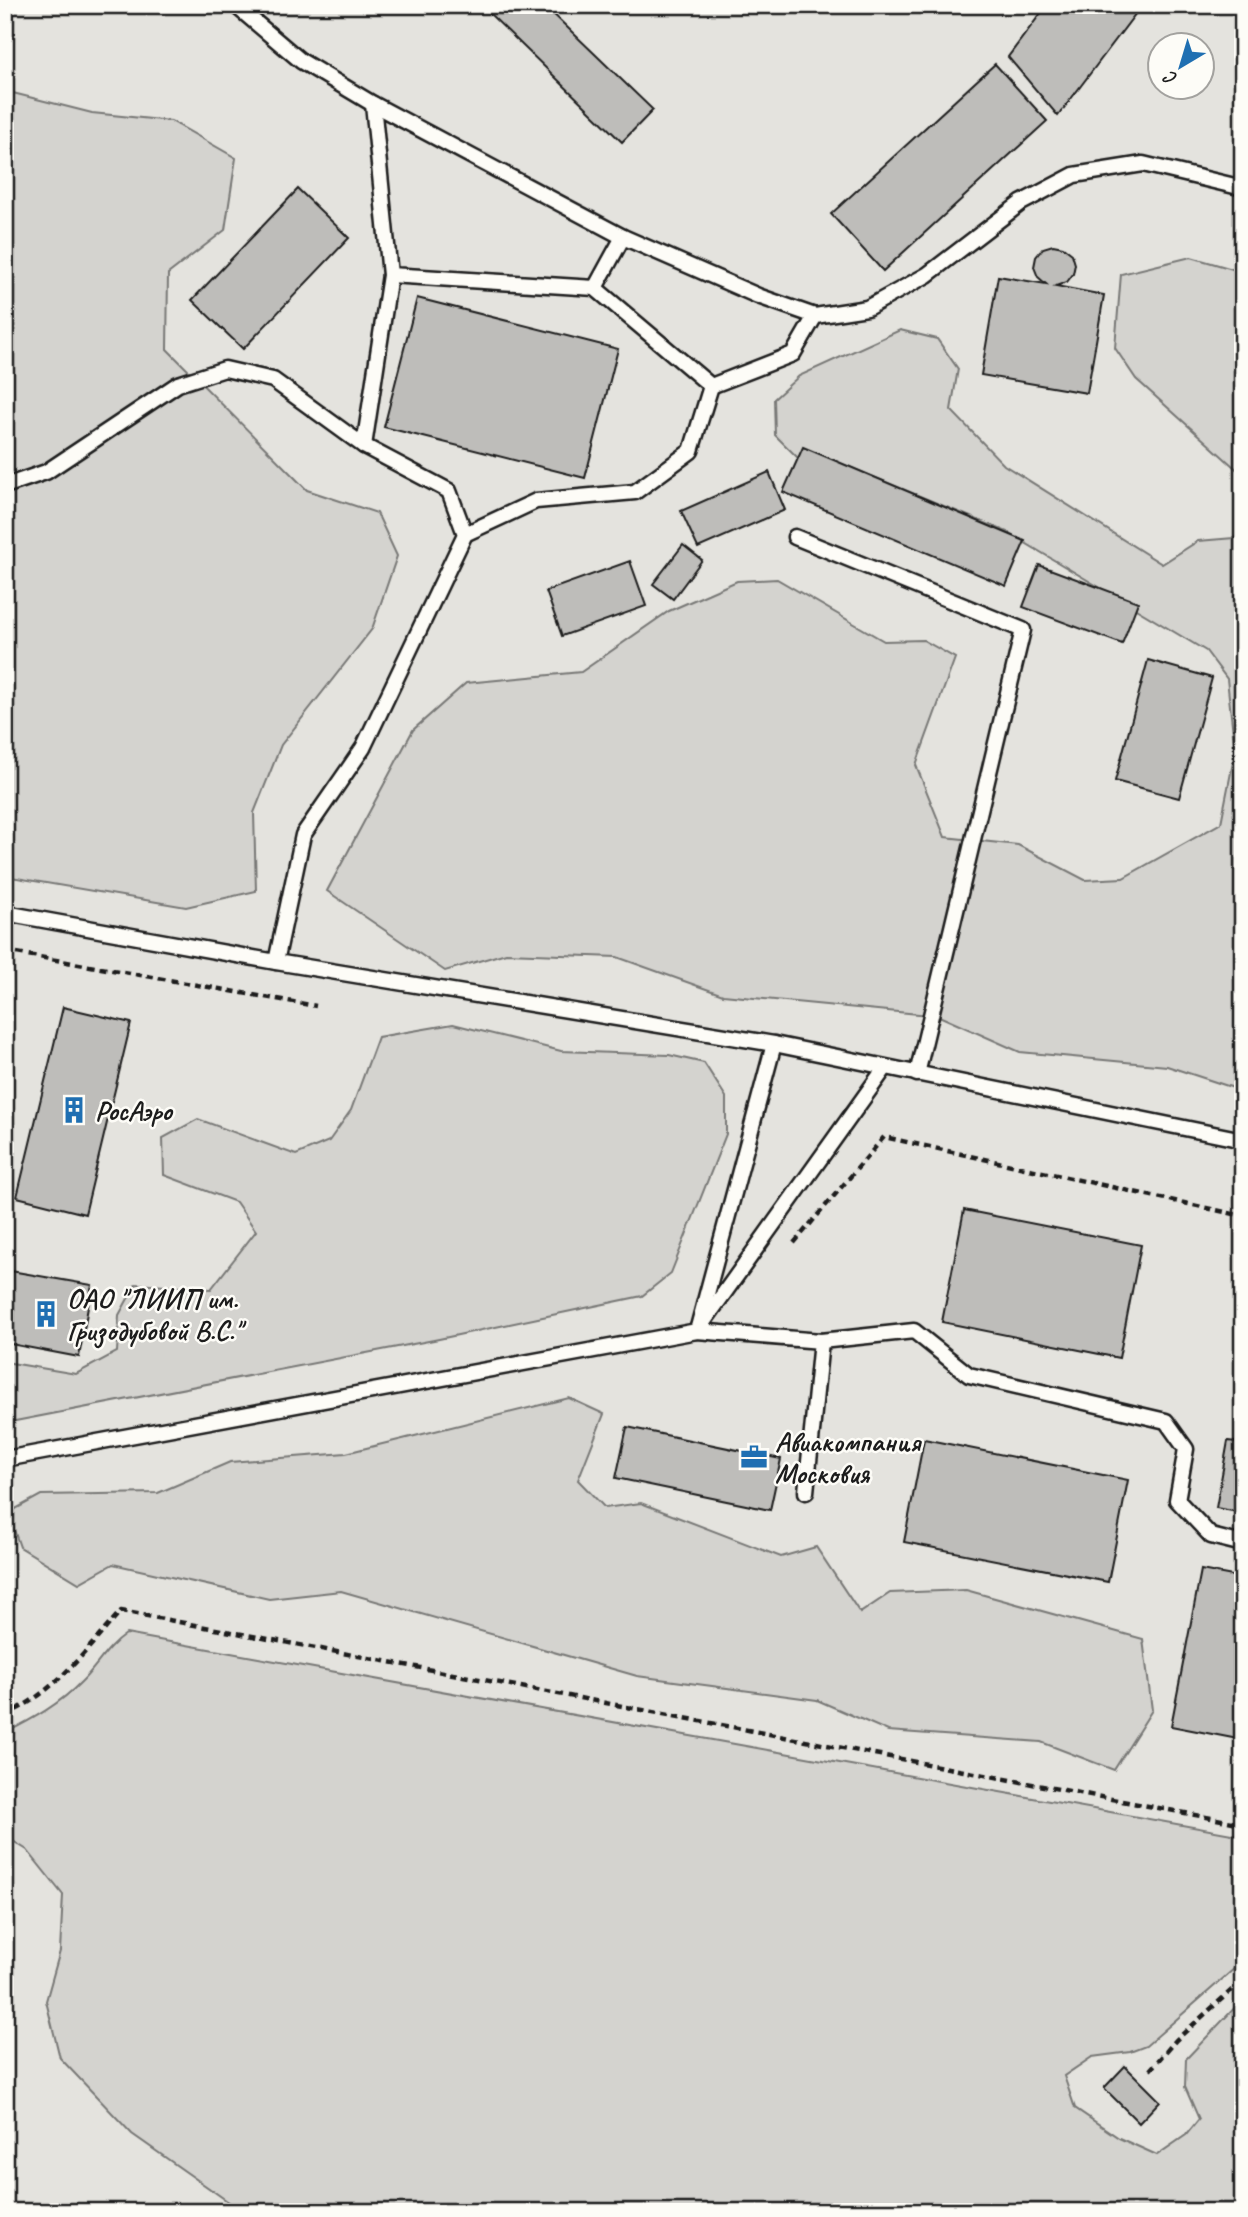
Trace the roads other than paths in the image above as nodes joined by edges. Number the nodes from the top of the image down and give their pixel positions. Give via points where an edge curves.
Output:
1 (234, 5) edge
2 (373, 104) junction
3 (1243, 188) edge
4 (623, 237) junction
5 (390, 275) junction
6 (596, 288) junction
7 (815, 316) junction
8 (711, 386) junction
9 (364, 446) junction
10 (5, 486) edge
11 (465, 534) junction
12 (795, 537) dead end
13 (5, 913) edge
14 (276, 962) junction
15 (774, 1044) junction
16 (885, 1068) junction
17 (917, 1074) junction
18 (1243, 1140) edge
19 (697, 1331) junction
20 (821, 1341) junction
21 (5, 1459) edge
22 (806, 1492) dead end
23 (1243, 1544) edge

1 - 2 lane via 301,61
2 - 4 lane
2 - 5 lane
3 - 7 lane via 1143,164 1074,176 1021,203 927,275 867,308
4 - 6 lane
4 - 7 lane
5 - 6 lane
5 - 9 lane
6 - 8 lane
7 - 8 lane via 793,354
8 - 11 lane via 691,451 635,492 536,501
9 - 10 lane via 273,380 225,369 178,384 46,472
9 - 11 lane via 449,491
11 - 14 lane via 363,748 303,835
12 - 17 lane via 1023,630
13 - 14 lane
14 - 15 lane
15 - 16 lane
15 - 19 lane
16 - 17 lane
16 - 19 lane
17 - 18 lane
19 - 20 lane
19 - 21 lane
20 - 22 lane
20 - 23 lane via 914,1331 969,1375 1166,1421 1186,1449 1177,1500 1212,1536

